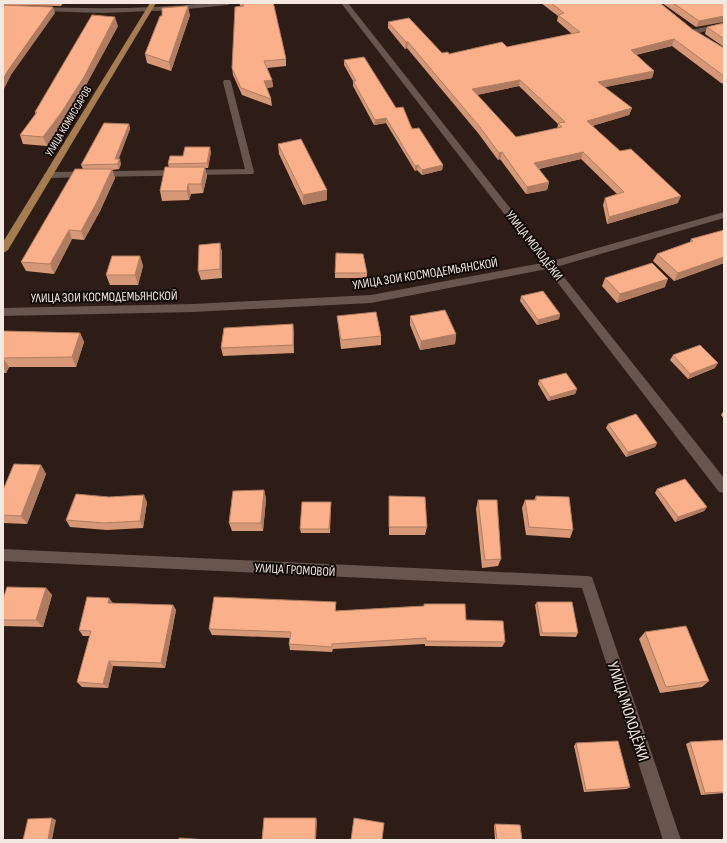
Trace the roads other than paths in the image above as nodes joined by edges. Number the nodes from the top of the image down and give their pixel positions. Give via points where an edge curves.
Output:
1 (228, 3) edge
2 (344, 3) edge
3 (151, 6) edge
4 (34, 9) edge
5 (724, 25) edge
6 (694, 32) edge
7 (227, 82) dead end
8 (48, 175) junction
9 (724, 215) edge
10 (3, 250) edge
11 (551, 265) junction
12 (3, 312) edge
13 (724, 488) edge
14 (3, 555) edge
15 (587, 582) joint
16 (672, 840) edge

1 - 3 street
2 - 11 street, УЛИЦА МОЛОДЁЖИ
3 - 4 street via 103,11
3 - 8 main road, УЛИЦА КОМИССАРОВ
5 - 6 street
7 - 8 street via 250,172
8 - 10 main road, УЛИЦА КОМИССАРОВ
9 - 11 street, УЛИЦА ЗОИ КОСМОДЕМЬЯНСКОЙ
11 - 12 street, УЛИЦА ЗОИ КОСМОДЕМЬЯНСКОЙ via 371,299 193,308
11 - 13 street, УЛИЦА МОЛОДЁЖИ
14 - 15 street, УЛИЦА ГРОМОВОЙ
15 - 16 street, УЛИЦА МОЛОДЁЖИ

